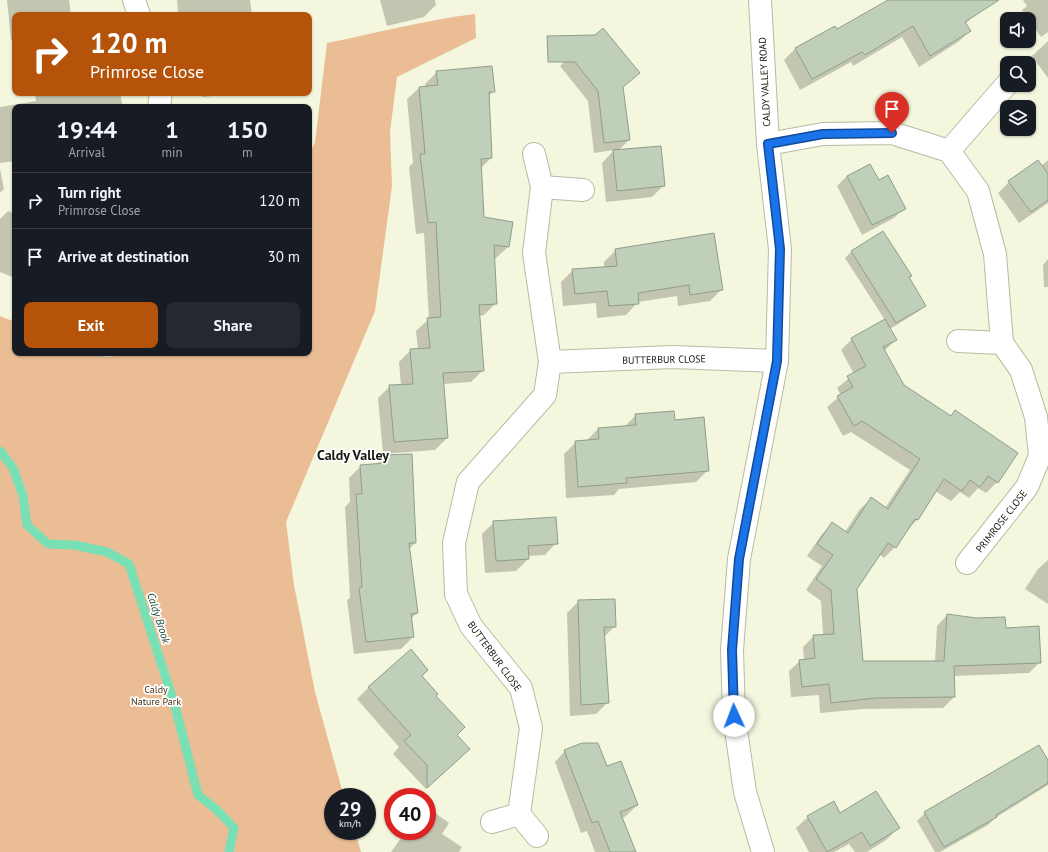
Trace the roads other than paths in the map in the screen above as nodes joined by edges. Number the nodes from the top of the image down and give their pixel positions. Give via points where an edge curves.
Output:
1 (134, 0) edge
2 (760, 0) edge
3 (138, 12) edge
4 (1000, 92) edge
5 (768, 144) junction
6 (949, 151) junction
7 (534, 154) dead end
8 (542, 187) junction
9 (583, 190) dead end
10 (958, 341) dead end
11 (1002, 343) junction
12 (777, 361) junction
13 (550, 362) junction
14 (967, 563) dead end
15 (519, 814) junction
16 (492, 822) dead end
17 (537, 836) dead end
18 (763, 852) edge

1 - 3 street
2 - 5 street, CALDY VALLEY ROAD
4 - 6 street
5 - 6 street via 823,134 892,133
5 - 12 street, CALDY VALLEY ROAD via 780,249
6 - 11 street via 978,190 995,254
7 - 8 street, BUTTERBUR CLOSE
8 - 9 street
8 - 13 street, BUTTERBUR CLOSE via 534,253
10 - 11 street
11 - 14 street, PRIMROSE CLOSE via 1021,370 1036,417 1040,456 1027,487
12 - 13 street, BUTTERBUR CLOSE via 673,357
12 - 18 street, CALDY VALLEY ROAD via 739,559 732,650 734,716 744,784
13 - 15 street, BUTTERBUR CLOSE via 545,395 468,482 454,543 456,594 471,626 522,688 530,728
15 - 16 street
15 - 17 street

